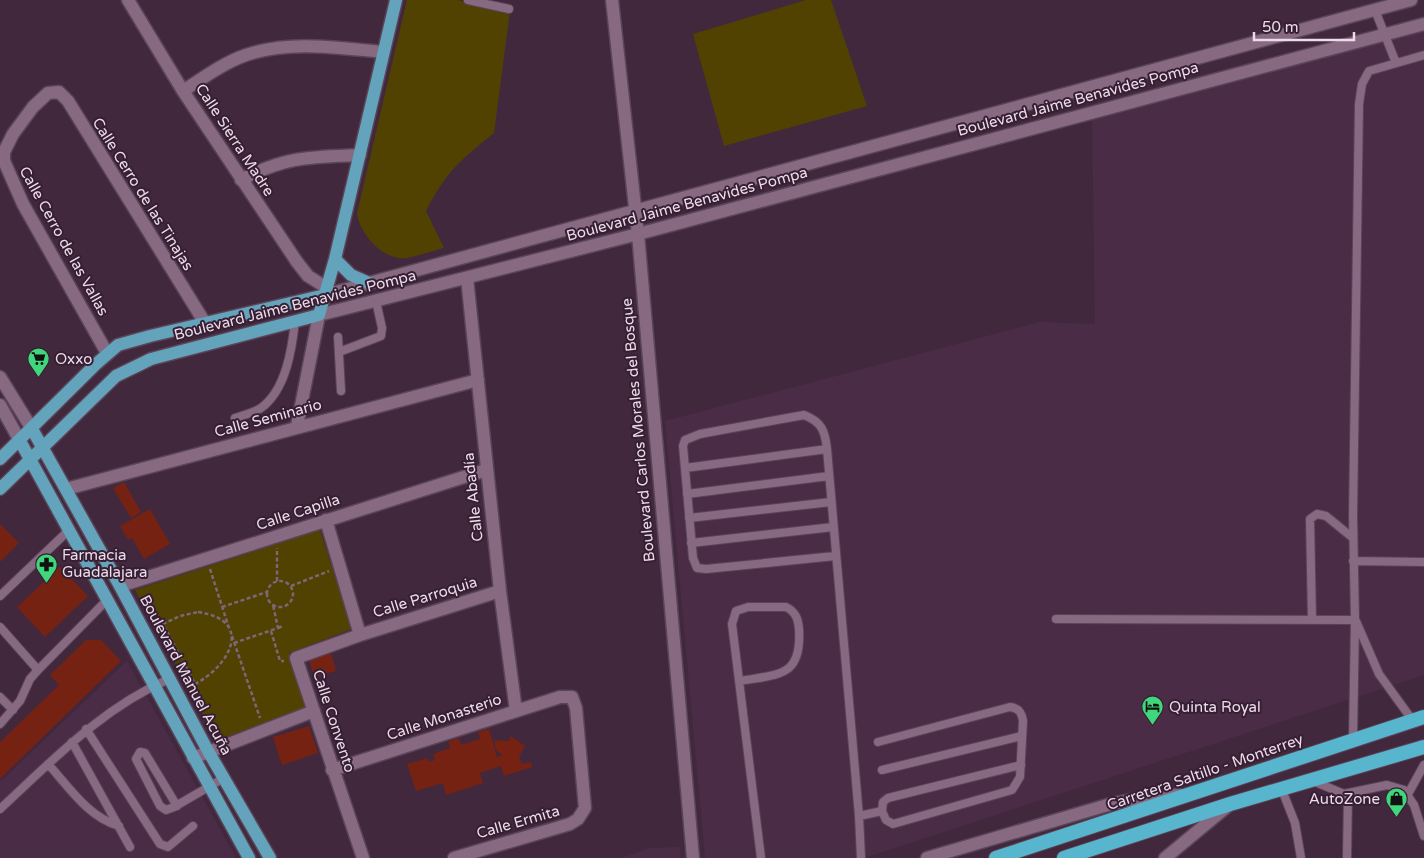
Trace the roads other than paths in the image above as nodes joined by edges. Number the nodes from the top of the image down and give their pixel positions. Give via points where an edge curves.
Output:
1 (128, 0) edge
2 (396, 0) edge
3 (468, 0) edge
4 (612, 0) edge
5 (1411, 0) edge
6 (509, 9) dead end
7 (1375, 10) junction
8 (1424, 24) edge
9 (1384, 34) junction
10 (383, 52) junction
11 (1424, 55) edge
12 (1396, 63) junction
13 (183, 91) junction
14 (8, 141) joint
15 (360, 155) junction
16 (241, 180) junction
17 (634, 210) junction
18 (638, 234) junction
19 (335, 259) junction
20 (467, 278) junction
21 (369, 283) junction
22 (326, 292) junction
23 (376, 301) junction
24 (319, 315) junction
25 (295, 321) junction
26 (205, 323) junction
27 (338, 337) dead end
28 (339, 352) junction
29 (107, 353) junction
30 (0, 377) edge
31 (478, 380) junction
32 (341, 391) dead end
33 (0, 405) edge
34 (235, 418) dead end
35 (298, 426) junction
36 (32, 430) junction
37 (20, 441) junction
38 (42, 449) junction
39 (827, 449) junction
40 (0, 460) edge
41 (30, 461) junction
42 (685, 468) junction
43 (486, 470) junction
44 (829, 476) junction
45 (0, 489) edge
46 (66, 489) junction
47 (687, 494) junction
48 (831, 502) junction
49 (689, 518) junction
50 (326, 520) junction
51 (833, 527) junction
52 (68, 531) junction
53 (1353, 538) junction
54 (691, 543) junction
55 (835, 556) junction
56 (1353, 561) junction
57 (1424, 562) edge
58 (120, 586) junction
59 (500, 591) junction
60 (0, 596) edge
61 (106, 601) junction
62 (1056, 619) dead end
63 (1312, 620) junction
64 (1355, 620) junction
65 (0, 627) edge
66 (360, 635) junction
67 (38, 670) junction
68 (169, 679) junction
69 (740, 681) junction
70 (153, 686) junction
71 (0, 697) edge
72 (13, 710) junction
73 (314, 711) junction
74 (516, 711) junction
75 (1419, 719) edge
76 (0, 724) edge
77 (86, 729) junction
78 (1022, 736) junction
79 (1353, 739) junction
80 (72, 742) junction
81 (878, 742) dead end
82 (1424, 747) edge
83 (208, 750) junction
84 (193, 758) junction
85 (48, 764) junction
86 (1021, 765) junction
87 (1424, 765) edge
88 (332, 770) junction
89 (882, 770) dead end
90 (224, 778) junction
91 (1313, 781) junction
92 (209, 787) junction
93 (1282, 790) junction
94 (1348, 794) junction
95 (1408, 794) junction
96 (1188, 795) junction
97 (1230, 804) junction
98 (177, 806) junction
99 (585, 808) joint
100 (0, 809) edge
101 (882, 811) junction
102 (859, 816) junction
103 (119, 826) junction
104 (193, 826) dead end
105 (1424, 836) edge
106 (1113, 842) junction
107 (130, 847) dead end
108 (472, 855) edge
109 (249, 858) edge
110 (270, 858) edge
111 (363, 858) edge
112 (454, 858) edge
113 (693, 858) edge
114 (761, 858) edge
115 (861, 858) edge
116 (927, 858) edge
117 (996, 858) edge
118 (1064, 858) edge
119 (1083, 858) edge
120 (1165, 858) edge
121 (1301, 858) edge
122 (1347, 858) edge

1 - 13 street, Calle Sierra Madre
2 - 10 main road
3 - 6 lane
4 - 17 street, Boulevard Carlos Morales del Bosque
5 - 7 street, Boulevard Jaime Benavides Pompa
7 - 9 lane
7 - 17 street, Boulevard Jaime Benavides Pompa
8 - 9 street, Boulevard Jaime Benavides Pompa
9 - 12 lane
9 - 18 street, Boulevard Jaime Benavides Pompa
10 - 13 street via 308,46 267,49 233,60
10 - 15 main road
11 - 12 lane
12 - 53 lane via 1369,71 1362,84 1359,104
13 - 16 street, Calle Sierra Madre
14 - 26 street, Calle Cerro de las Tinajas via 33,107 48,93 59,92 68,101
14 - 29 street, Calle Cerro de las Vallas via 4,161 9,175
15 - 16 street via 291,159 264,167
15 - 19 main road
16 - 22 street, Calle Sierra Madre via 296,262
17 - 18 street, Boulevard Carlos Morales del Bosque
17 - 21 street, Boulevard Jaime Benavides Pompa
18 - 20 street, Boulevard Jaime Benavides Pompa
18 - 113 street, Boulevard Carlos Morales del Bosque
19 - 21 main road via 351,275
19 - 22 main road
20 - 23 street, Boulevard Jaime Benavides Pompa
20 - 31 street, Calle Abadía
21 - 22 street, Boulevard Jaime Benavides Pompa
22 - 24 main road
22 - 26 main road, Boulevard Jaime Benavides Pompa
23 - 24 street, Boulevard Jaime Benavides Pompa
23 - 28 lane via 381,336
24 - 25 main road, Boulevard Jaime Benavides Pompa
24 - 35 street
25 - 34 lane via 290,354 273,395 261,407
25 - 38 main road, Boulevard Jaime Benavides Pompa via 151,359 126,369
26 - 29 main road, Boulevard Jaime Benavides Pompa via 130,341
27 - 28 lane
28 - 32 lane
29 - 36 main road, Boulevard Jaime Benavides Pompa
30 - 36 street, Boulevard Manuel Acuña
31 - 35 street, Calle Seminario
31 - 43 street, Calle Abadía
33 - 37 street
35 - 46 street, Calle Seminario
36 - 37 main road, Boulevard Jaime Benavides Pompa
36 - 38 main road, Boulevard Manuel Acuña
37 - 40 main road, Boulevard Jaime Benavides Pompa
37 - 41 main road
38 - 41 main road, Boulevard Jaime Benavides Pompa
38 - 46 main road, Boulevard Manuel Acuña
39 - 42 lane
39 - 42 lane via 824,428 804,415 691,436 683,446
39 - 44 lane
41 - 45 main road, Boulevard Jaime Benavides Pompa
41 - 52 main road
42 - 47 lane
43 - 50 street, Calle Capilla
43 - 59 street, Calle Abadía
44 - 47 lane
44 - 48 lane
46 - 58 main road, Boulevard Manuel Acuña
47 - 49 lane
48 - 49 lane
48 - 51 lane
49 - 54 lane
50 - 58 street, Calle Capilla
50 - 66 street
51 - 54 lane
51 - 55 lane
52 - 60 lane
52 - 61 main road
53 - 56 lane
53 - 63 lane via 1326,516 1317,514 1310,519
54 - 55 lane via 693,562 701,569
55 - 102 lane
56 - 57 lane
56 - 64 lane
58 - 68 main road, Boulevard Manuel Acuña
59 - 66 street, Calle Parroquia
59 - 74 street, Calle Abadía
61 - 67 lane
61 - 70 main road
62 - 63 lane
63 - 64 lane
64 - 75 lane via 1379,674
64 - 79 lane
65 - 67 lane
66 - 73 street, Calle Convento via 296,658
67 - 72 lane
68 - 70 lane
68 - 83 main road, Boulevard Manuel Acuña
69 - 69 lane via 778,674 793,665 800,648 798,620 791,610 786,607 748,607 736,611 732,638
69 - 114 lane
70 - 77 lane via 122,702
70 - 84 main road
71 - 72 lane
72 - 76 lane
73 - 83 street
73 - 88 street, Calle Convento
74 - 88 street, Calle Monasterio
74 - 99 street, Calle Monasterio via 572,697
75 - 79 highway, Carretera Saltillo - Monterrey
77 - 80 lane
77 - 104 lane via 160,844 168,847
78 - 81 lane via 1022,715 1010,707
78 - 86 lane
78 - 89 lane
79 - 96 highway, Carretera Saltillo - Monterrey
80 - 85 lane
80 - 103 lane
82 - 91 highway
83 - 84 street
83 - 90 main road, Boulevard Manuel Acuña
84 - 92 main road
85 - 100 lane
85 - 103 lane via 92,812
86 - 101 lane via 896,795 885,800
86 - 101 lane via 1019,783 1007,793 893,824 886,820
87 - 95 lane
88 - 111 street, Calle Convento
90 - 92 lane
90 - 110 main road, Boulevard Manuel Acuña
91 - 93 highway
91 - 94 lane
92 - 98 lane
92 - 109 main road
93 - 97 highway
93 - 121 lane via 1295,822
94 - 95 lane via 1387,784
94 - 122 lane
95 - 105 lane
96 - 116 street via 1151,796 1111,804
96 - 117 highway, Carretera Saltillo - Monterrey
97 - 106 highway
97 - 120 street
98 - 98 lane via 168,810 160,806 136,762 140,752 146,753
99 - 108 street, Calle Ermita via 570,824
101 - 102 lane
102 - 115 lane
103 - 107 lane
106 - 118 highway
106 - 119 street
108 - 112 street, Calle Ermita

